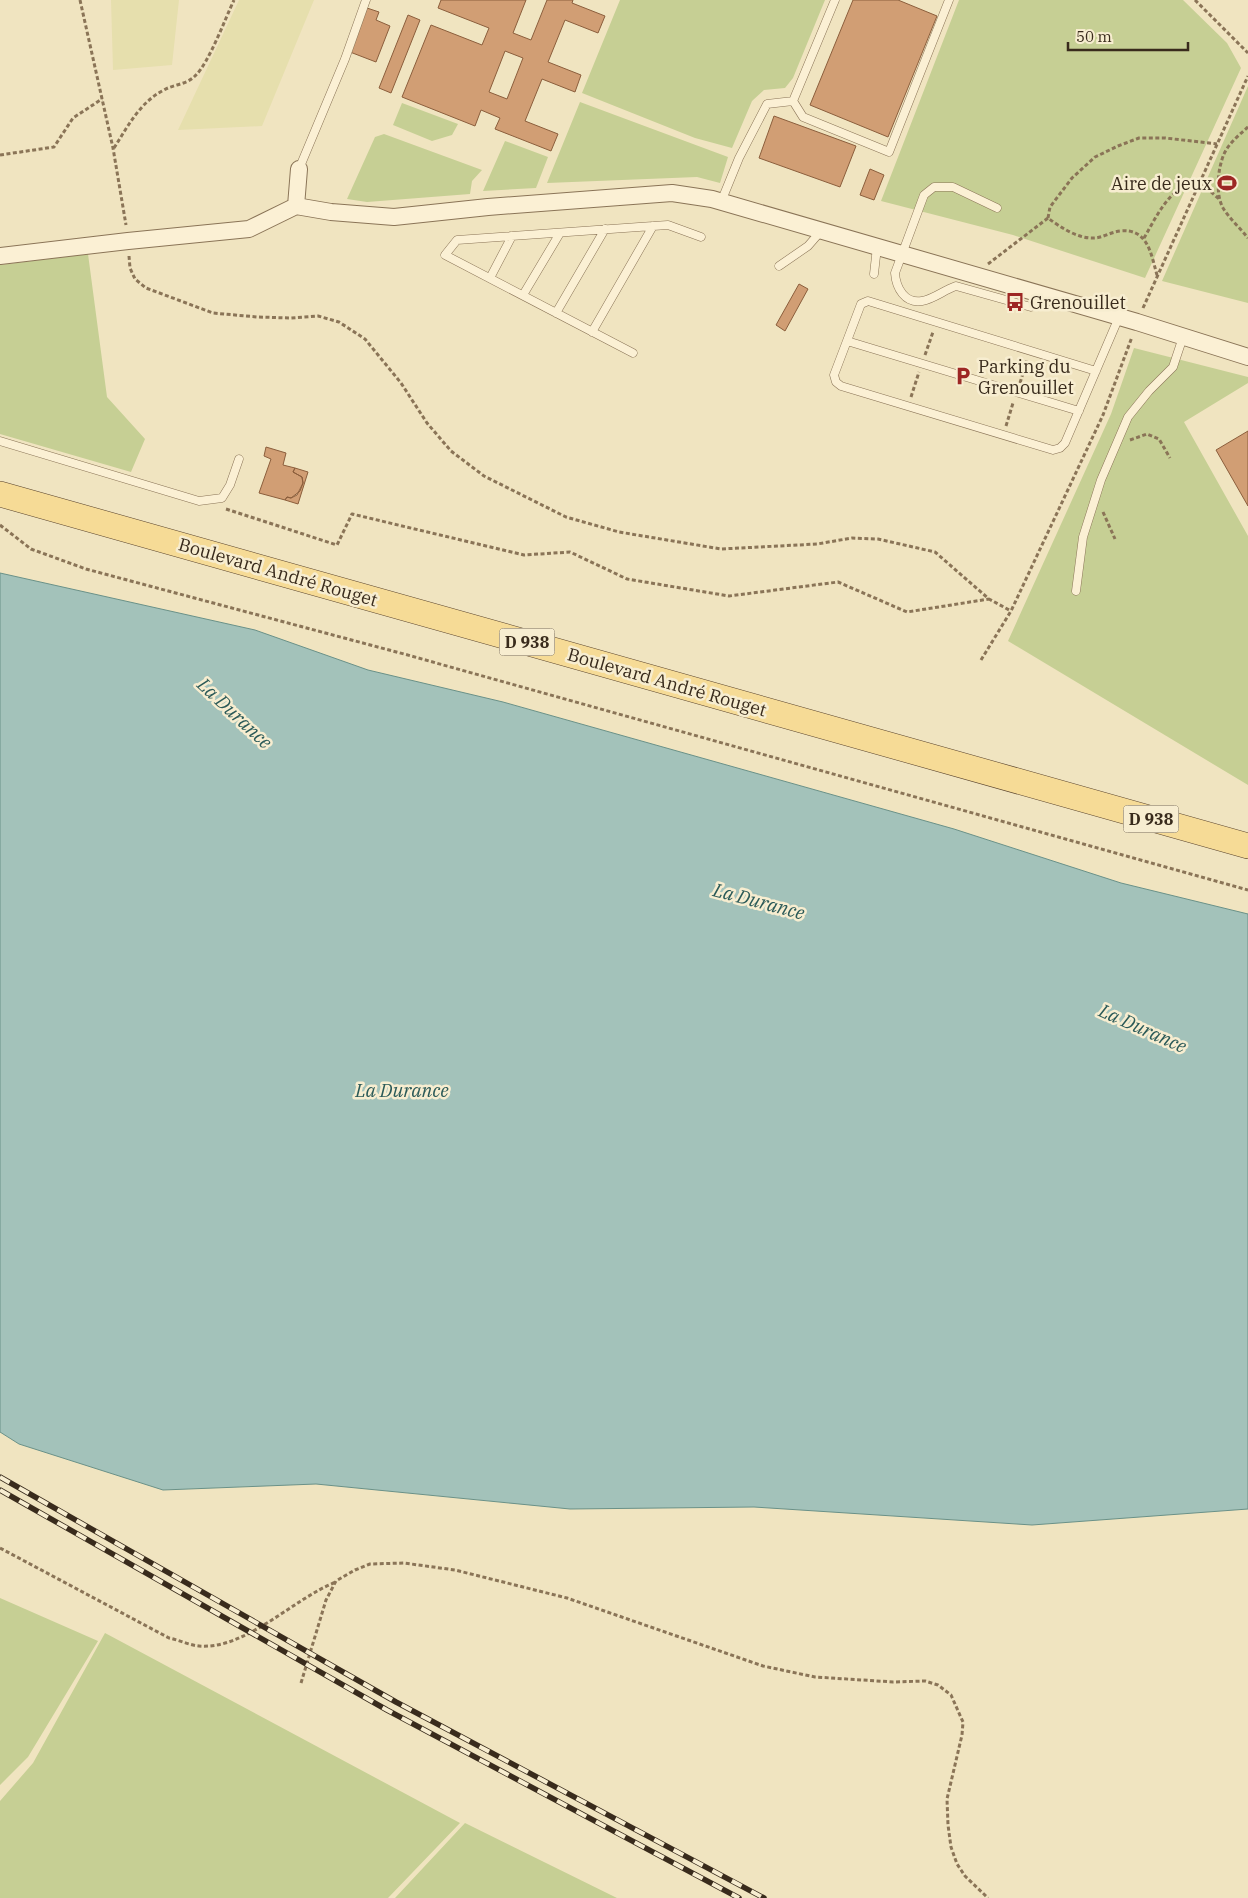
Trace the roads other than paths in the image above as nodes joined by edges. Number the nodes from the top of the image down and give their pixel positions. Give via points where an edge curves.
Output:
1 (366, 0) edge
2 (835, 0) edge
3 (949, 0) edge
4 (793, 101) junction
5 (299, 169) joint
6 (721, 202) junction
7 (296, 206) junction
8 (997, 208) dead end
9 (653, 226) junction
10 (606, 229) junction
11 (822, 231) junction
12 (560, 232) junction
13 (512, 236) junction
14 (701, 237) dead end
15 (877, 247) junction
16 (902, 254) junction
17 (0, 256) edge
18 (779, 266) dead end
19 (874, 274) dead end
20 (490, 278) junction
21 (523, 295) junction
22 (904, 296) junction
23 (1051, 297) junction
24 (899, 311) junction
25 (556, 313) junction
26 (1119, 317) junction
27 (592, 332) junction
28 (1183, 337) junction
29 (847, 341) junction
30 (633, 353) dead end
31 (1248, 357) edge
32 (1096, 371) junction
33 (1079, 411) junction
34 (0, 441) edge
35 (239, 459) dead end
36 (0, 494) edge
37 (1076, 591) dead end
38 (1248, 846) edge

1 - 5 lane
2 - 4 lane
3 - 4 lane via 889,152 803,117
4 - 6 lane via 767,104
5 - 7 street
6 - 7 street via 672,193 394,217
6 - 11 street
7 - 17 street via 248,229
8 - 16 lane via 953,187 934,187 924,195
9 - 10 lane
9 - 14 lane via 668,225
9 - 27 lane
10 - 12 lane
10 - 25 lane
11 - 15 street
11 - 18 lane via 808,246
12 - 13 lane
12 - 21 lane
13 - 20 lane
13 - 20 lane via 457,240 445,255
15 - 16 street
15 - 19 lane
16 - 22 lane via 895,282
16 - 23 street
20 - 21 lane
21 - 25 lane
22 - 23 lane via 922,301 956,286 1031,307
22 - 24 lane
23 - 26 street
24 - 29 lane via 864,302
24 - 32 lane
25 - 27 lane
26 - 28 street
26 - 32 lane
27 - 30 lane
28 - 31 street
28 - 37 lane via 1173,367 1128,417 1101,480 1084,537
29 - 33 lane
29 - 33 lane via 834,375 841,386 1003,436 1053,450 1060,448 1065,444
32 - 33 lane
34 - 35 lane via 199,501 222,498
36 - 38 main road, Boulevard André Rouget / D 938

